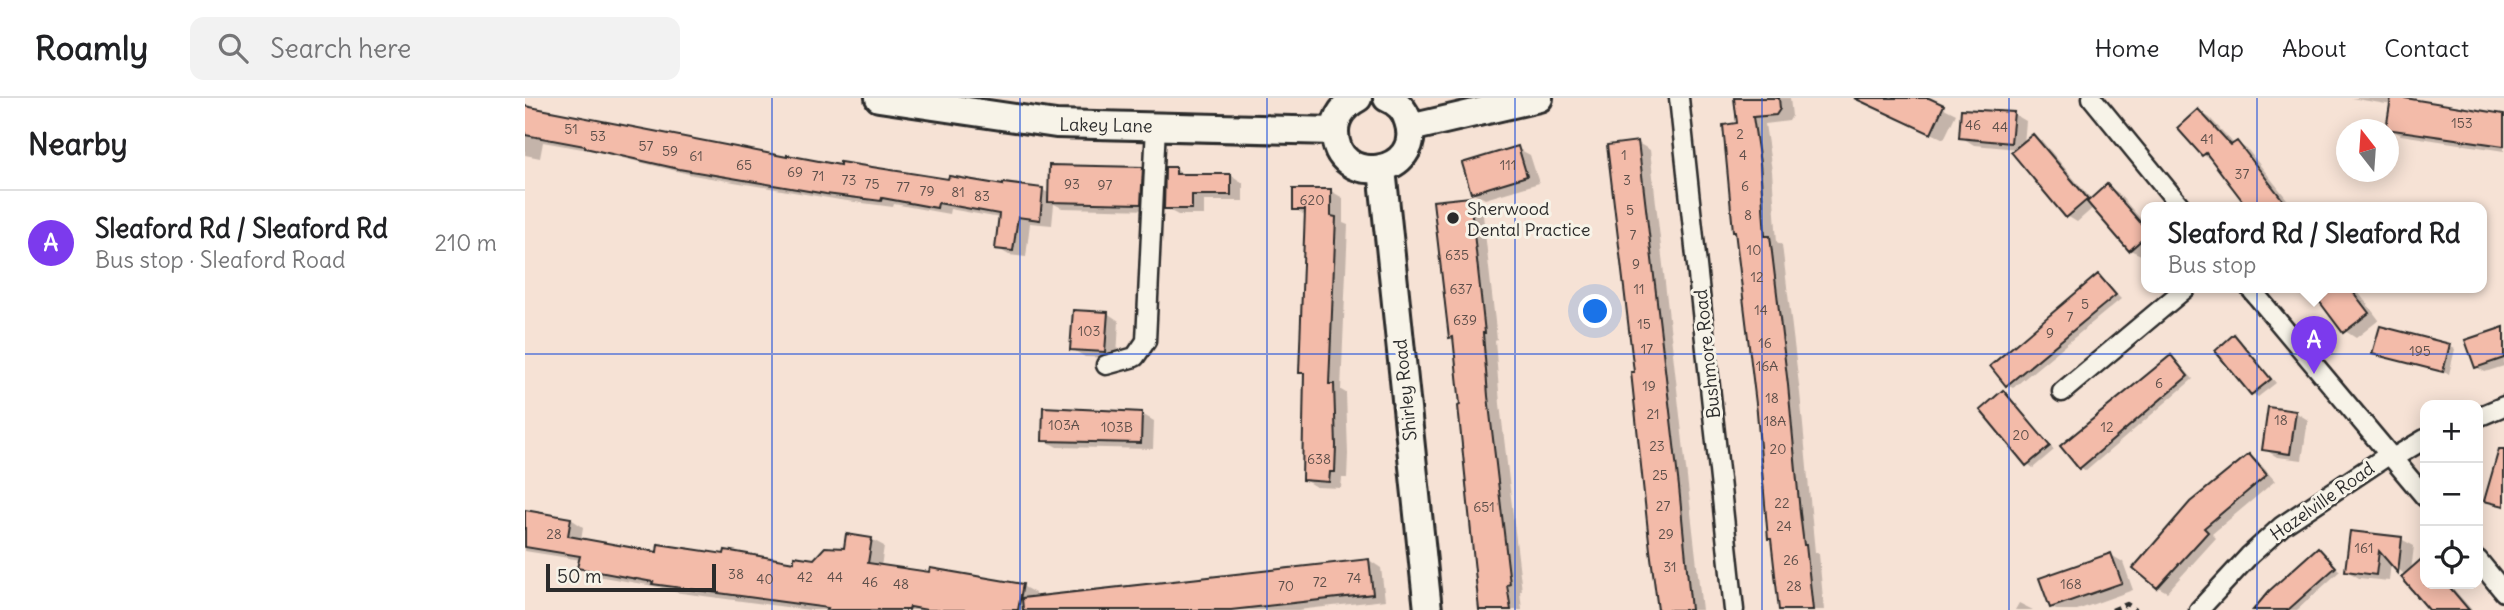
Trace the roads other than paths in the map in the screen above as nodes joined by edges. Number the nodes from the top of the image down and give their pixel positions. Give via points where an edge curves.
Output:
1 (879, 98) edge
2 (1358, 98) edge
3 (1387, 98) edge
4 (1539, 98) edge
5 (1679, 98) edge
6 (2092, 98) edge
7 (1156, 125) junction
8 (1410, 128) junction
9 (1335, 131) junction
10 (1382, 169) junction
11 (2177, 202) edge
12 (2180, 293) edge
13 (2254, 293) edge
14 (1106, 365) dead end
15 (2062, 392) dead end
16 (2504, 406) edge
17 (2483, 415) edge
18 (2420, 442) edge
19 (2392, 456) junction
20 (2420, 491) edge
21 (2483, 566) edge
22 (2504, 592) edge
23 (1428, 610) edge
24 (1734, 610) edge
25 (2199, 610) edge

1 - 7 street, Lakey Lane via 1056,124
2 - 9 street via 1342,110
3 - 8 street via 1401,107
4 - 8 street
5 - 24 street, Bushmore Road
6 - 11 street
7 - 9 street, Lakey Lane
7 - 14 street via 1146,341 1135,357
8 - 10 street via 1400,158
9 - 10 street via 1336,142 1349,162
10 - 23 street, Shirley Road
12 - 15 street
13 - 19 street
16 - 17 street
18 - 19 street, Hazelville Road
19 - 20 street
19 - 25 street, Hazelville Road via 2282,526
21 - 22 street

